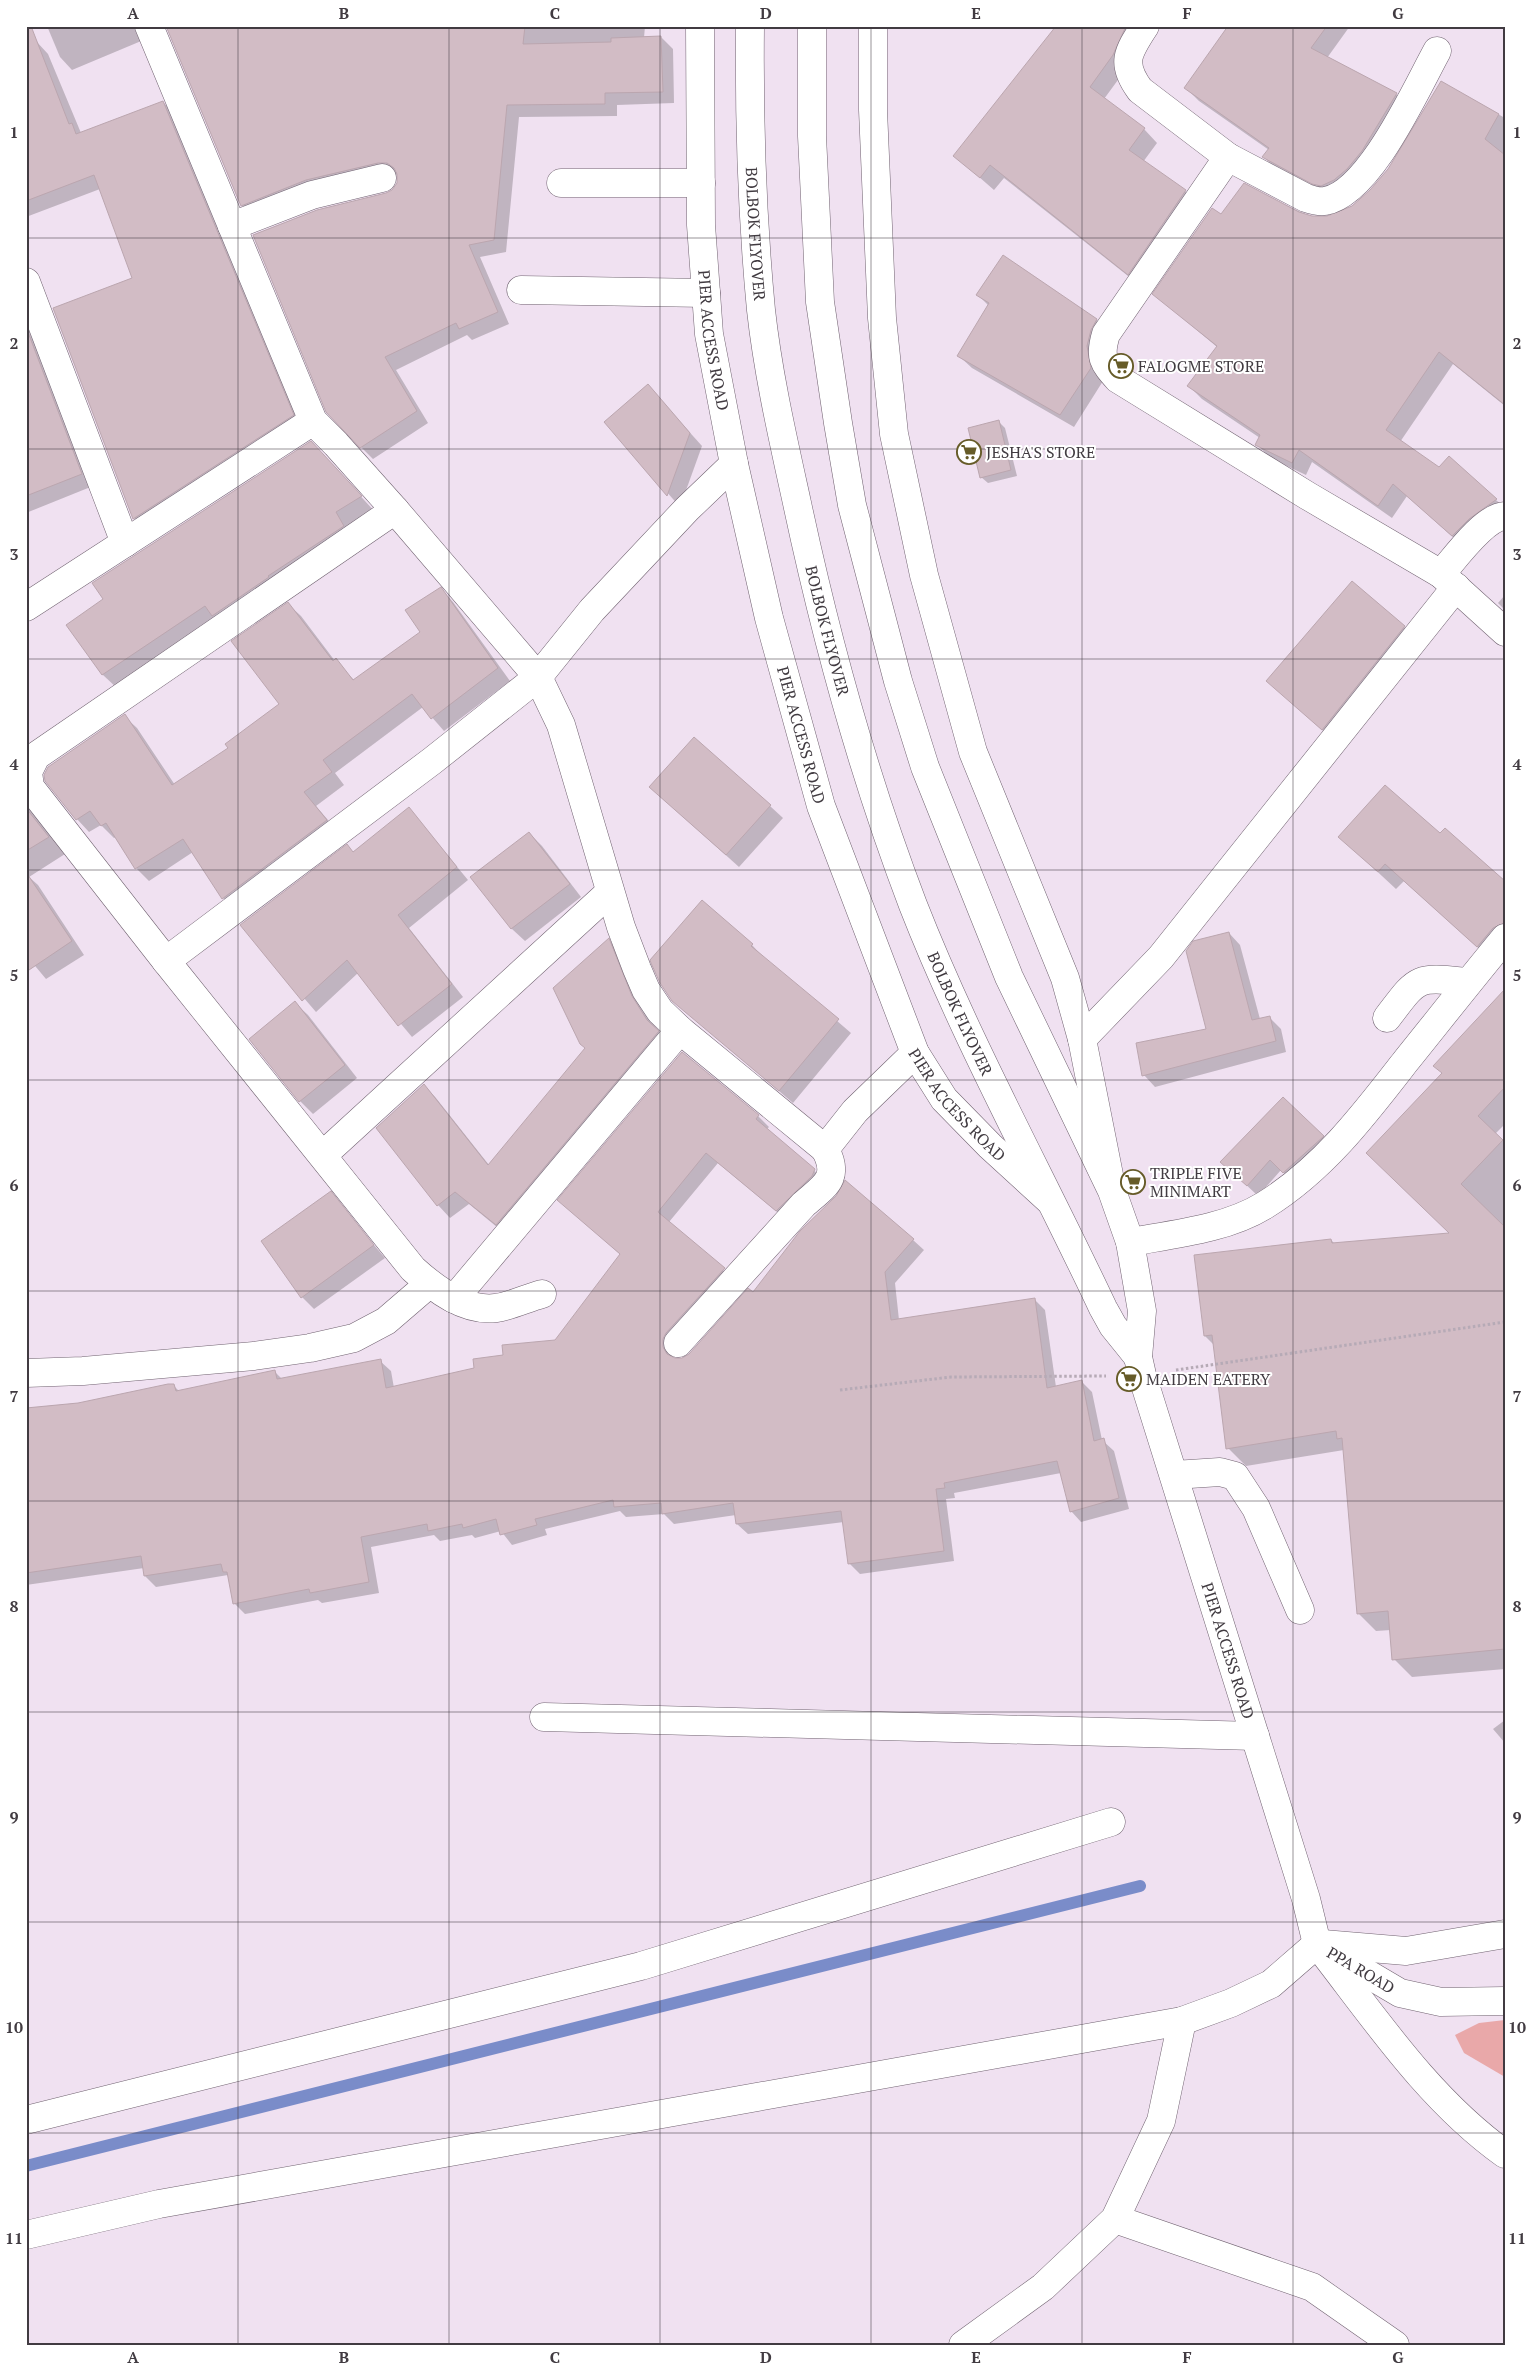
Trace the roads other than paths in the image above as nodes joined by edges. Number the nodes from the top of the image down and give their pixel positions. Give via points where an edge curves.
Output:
1 (149, 26) edge
2 (700, 26) edge
3 (750, 26) edge
4 (812, 26) edge
5 (873, 26) edge
6 (1145, 26) edge
7 (1437, 51) dead end
8 (1228, 157) junction
9 (382, 178) dead end
10 (561, 183) dead end
11 (701, 183) junction
12 (232, 226) junction
13 (26, 282) edge
14 (521, 290) dead end
15 (706, 293) junction
16 (313, 421) junction
17 (734, 464) junction
18 (395, 510) junction
19 (1505, 516) edge
20 (126, 543) junction
21 (1449, 580) junction
22 (26, 606) edge
23 (1505, 632) edge
24 (538, 676) junction
25 (610, 892) junction
26 (1505, 938) edge
27 (166, 961) junction
28 (1468, 982) junction
29 (1387, 1018) dead end
30 (680, 1030) junction
31 (1082, 1039) junction
32 (915, 1053) junction
33 (825, 1149) junction
34 (323, 1155) junction
35 (1112, 1191) junction
36 (1049, 1200) junction
37 (1130, 1242) junction
38 (429, 1284) junction
39 (542, 1294) dead end
40 (454, 1299) junction
41 (678, 1343) dead end
42 (1138, 1357) junction
43 (26, 1373) edge
44 (1174, 1475) junction
45 (1300, 1610) dead end
46 (544, 1717) dead end
47 (1255, 1736) junction
48 (1111, 1822) dead end
49 (1505, 1934) edge
50 (1317, 1944) junction
51 (1505, 2001) edge
52 (1182, 2021) junction
53 (26, 2120) edge
54 (1505, 2154) edge
55 (1115, 2219) junction
56 (26, 2235) edge
57 (963, 2345) edge
58 (1394, 2345) edge

1 - 12 main road
2 - 11 main road, PIER ACCESS ROAD
3 - 36 main road, BOLBOK FLYOVER via 749,127 762,312 781,429 822,615 872,787 914,906
4 - 35 main road via 812,136 820,302 852,505 898,681 925,767 1009,977
5 - 31 main road, PIER ACCESS ROAD via 873,110 882,318 894,434 924,575 972,752 1065,978
6 - 8 main road via 1126,63 1130,77 1140,90
7 - 8 main road via 1382,149 1359,180 1343,193 1326,201 1306,198
8 - 21 main road via 1106,334 1101,349 1103,361 1118,379
9 - 12 main road via 312,195
10 - 11 main road
11 - 15 main road, PIER ACCESS ROAD
12 - 16 main road
13 - 20 main road
14 - 15 main road
15 - 17 main road, PIER ACCESS ROAD via 709,334
16 - 18 main road
16 - 20 main road
17 - 24 main road via 592,610
17 - 32 main road, PIER ACCESS ROAD via 769,618 821,806
18 - 24 main road
18 - 27 main road via 36,756 28,772 30,787
19 - 21 main road via 1485,525
20 - 22 main road
21 - 23 main road
21 - 31 main road via 1161,957
24 - 25 main road via 568,747
24 - 27 main road via 432,761
25 - 30 main road via 646,990 660,1011
25 - 34 main road
26 - 28 main road
27 - 34 main road
28 - 29 main road via 1432,979 1417,982
28 - 37 main road via 1350,1132 1301,1179 1264,1206 1234,1218 1198,1230
30 - 33 main road
30 - 40 main road
31 - 35 main road, PIER ACCESS ROAD
32 - 33 main road via 854,1111
32 - 36 main road, PIER ACCESS ROAD via 944,1098
33 - 41 main road via 832,1172 826,1184 803,1205
34 - 38 main road via 413,1269
35 - 37 main road, PIER ACCESS ROAD
36 - 42 main road, PIER ACCESS ROAD via 1113,1326
37 - 42 main road, PIER ACCESS ROAD via 1142,1311
38 - 40 main road
38 - 43 main road via 386,1321 354,1338 310,1348 254,1356
39 - 40 main road via 498,1308 480,1309
42 - 44 main road, PIER ACCESS ROAD
44 - 45 main road via 1220,1472 1235,1476 1256,1508
44 - 47 main road, PIER ACCESS ROAD
46 - 47 main road
47 - 50 main road, PIER ACCESS ROAD
48 - 53 main road via 641,1966
49 - 50 main road, PPA ROAD via 1406,1951
50 - 51 main road, PPA ROAD via 1400,1993 1441,2002
50 - 52 main road via 1271,1984
50 - 54 main road via 1426,2082 1460,2117
52 - 55 main road via 1161,2121
52 - 56 main road via 159,2204
55 - 57 main road via 1044,2287
55 - 58 main road via 1312,2287

